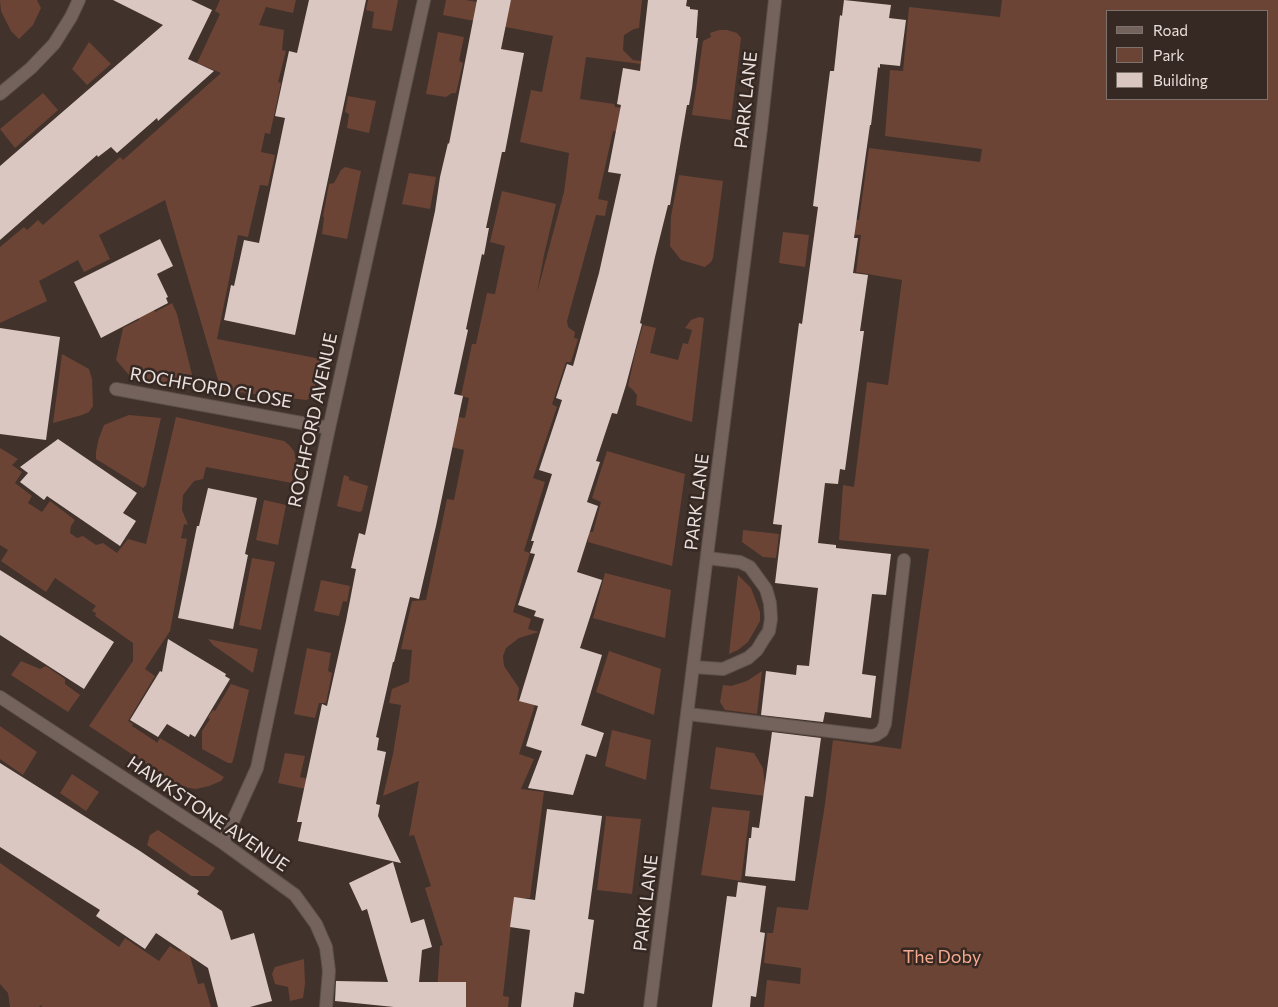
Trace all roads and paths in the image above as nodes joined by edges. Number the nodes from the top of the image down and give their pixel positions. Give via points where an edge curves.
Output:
1 (79, 0) edge
2 (424, 0) edge
3 (775, 0) edge
4 (0, 94) edge
5 (116, 389) dead end
6 (329, 428) junction
7 (708, 558) junction
8 (904, 560) dead end
9 (693, 667) junction
10 (0, 697) edge
11 (688, 714) junction
12 (223, 843) junction
13 (326, 1007) edge
14 (650, 1007) edge

1 - 4 street via 54,44
2 - 6 street, ROCHFORD AVENUE
3 - 7 street, PARK LANE
5 - 6 street, ROCHFORD CLOSE
6 - 12 street, ROCHFORD AVENUE via 256,768
7 - 9 street, PARK LANE
7 - 9 street via 740,562 750,567 766,589 771,620 769,631 748,658 723,669
8 - 11 street via 884,724 876,736
9 - 11 street, PARK LANE
10 - 12 street, HAWKSTONE AVENUE
11 - 14 street, PARK LANE
12 - 13 street, HAWKSTONE AVENUE via 290,890 309,912 326,947 329,971

